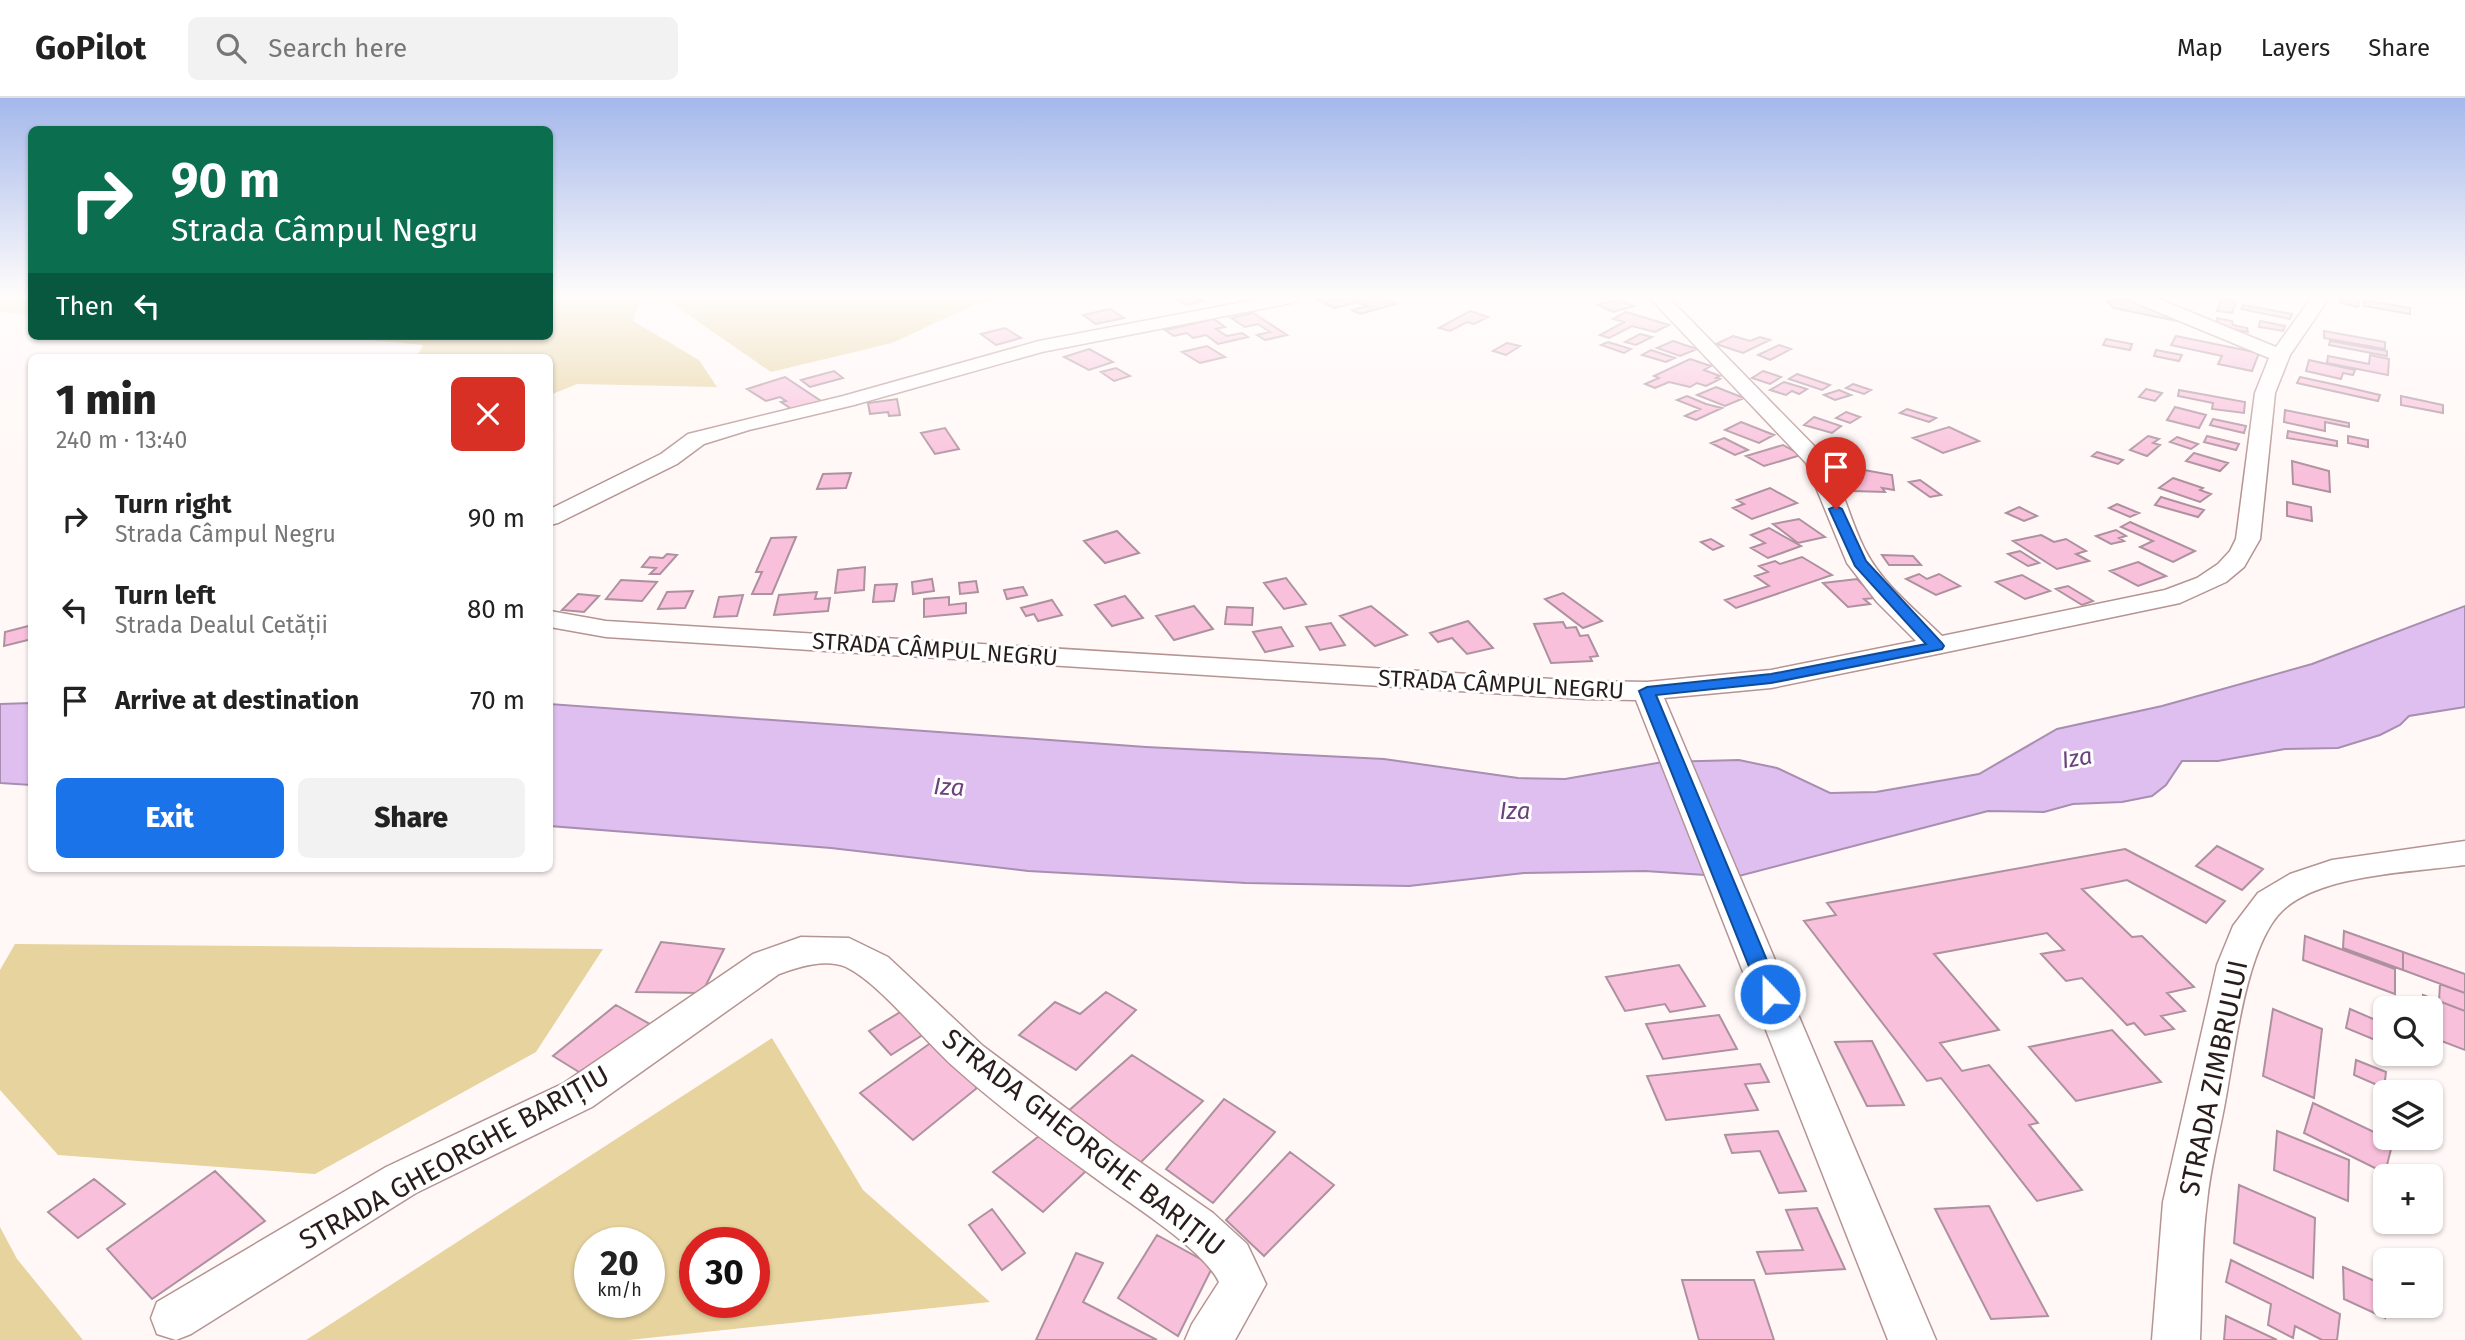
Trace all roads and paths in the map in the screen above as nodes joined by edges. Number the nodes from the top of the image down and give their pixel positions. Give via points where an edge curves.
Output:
1 (1004, 356) edge
2 (1715, 356) edge
3 (2280, 356) edge
4 (553, 517) edge
5 (553, 620) edge
6 (1937, 646) junction
7 (1647, 691) junction
8 (2465, 853) edge
9 (174, 1318) dead end
10 (1209, 1340) edge
11 (1912, 1340) edge
12 (2176, 1340) edge

1 - 4 street via 696,439 669,459
2 - 6 street via 1815,460 1860,563
3 - 6 street, STRADA CÂMPUL NEGRU via 2265,394 2248,539 2232,567 2171,597
5 - 7 street, STRADA CÂMPUL NEGRU via 606,629
6 - 7 street, STRADA CÂMPUL NEGRU via 1771,678
7 - 11 street
8 - 12 street, STRADA ZIMBRULUI via 2360,867 2302,883 2270,902 2246,935 2216,1047 2185,1202
9 - 10 street, STRADA GHEORGHE BARIȚIU via 401,1180 578,1095 766,964 801,951 849,952 875,967 969,1058 1197,1227 1231,1259 1243,1284

